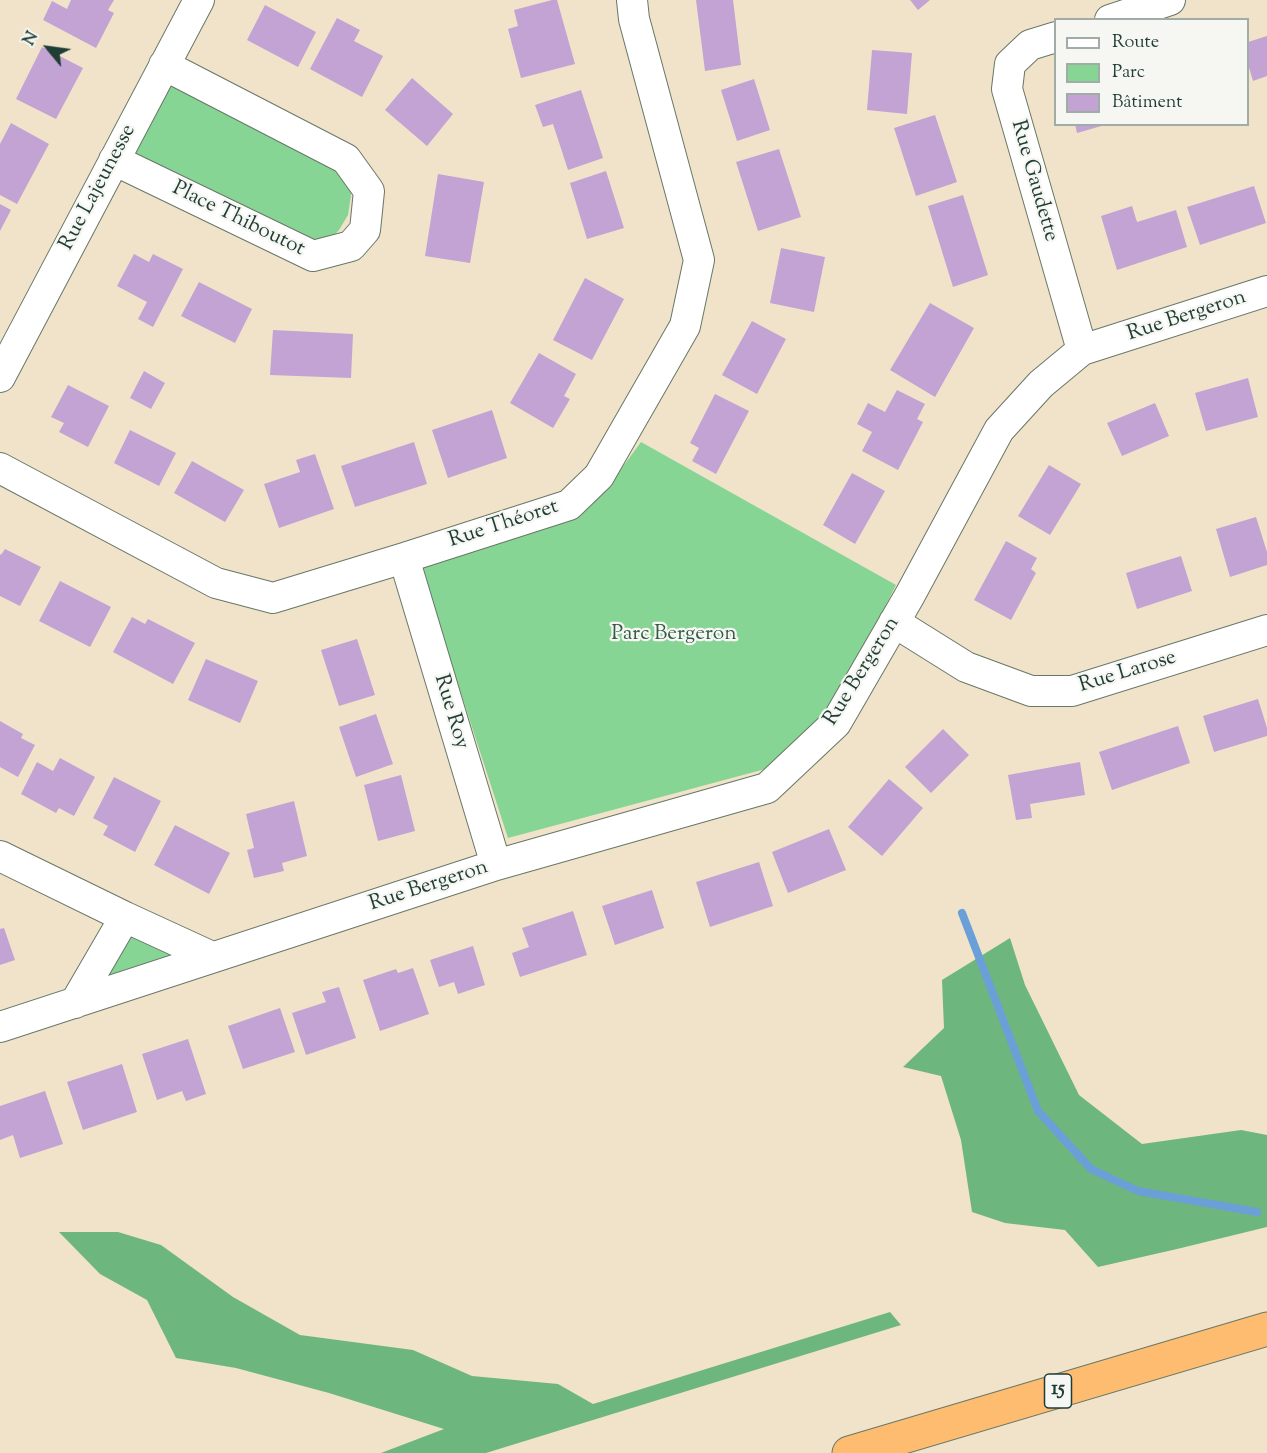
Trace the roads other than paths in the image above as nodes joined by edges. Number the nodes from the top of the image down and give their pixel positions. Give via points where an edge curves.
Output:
1 (199, 0) edge
2 (632, 0) edge
3 (1170, 0) edge
4 (1116, 18) edge
5 (1054, 38) edge
6 (164, 65) junction
7 (114, 160) junction
8 (1267, 291) edge
9 (1082, 350) junction
10 (0, 377) edge
11 (0, 468) edge
12 (404, 558) junction
13 (894, 622) junction
14 (1267, 630) edge
15 (0, 856) edge
16 (496, 865) junction
17 (124, 917) junction
18 (212, 957) junction
19 (75, 1003) junction
20 (0, 1027) edge
21 (1267, 1329) edge
22 (849, 1453) edge

1 - 6 street, Rue Lajeunesse
2 - 12 street, Rue Théoret via 699,260 685,326 599,476 569,505
3 - 4 street
5 - 9 street, Rue Gaudette via 1030,45 1010,63 1006,89
6 - 7 street, Rue Lajeunesse
6 - 7 street, Place Thiboutot via 346,159 369,191 365,230 351,246 313,256
7 - 10 street, Rue Lajeunesse
8 - 9 street, Rue Bergeron
9 - 13 street, Rue Bergeron via 1041,384 999,430
11 - 12 street, Rue Théoret via 216,583 273,598
12 - 16 street, Rue Roy
13 - 14 street, Rue Larose via 966,667 1031,691 1072,691
13 - 16 street, Rue Bergeron via 836,723 767,788
15 - 17 street
16 - 18 street, Rue Bergeron
17 - 18 street
17 - 19 street
18 - 19 street, Rue Bergeron
19 - 20 street, Rue Bergeron
21 - 22 highway, 15

